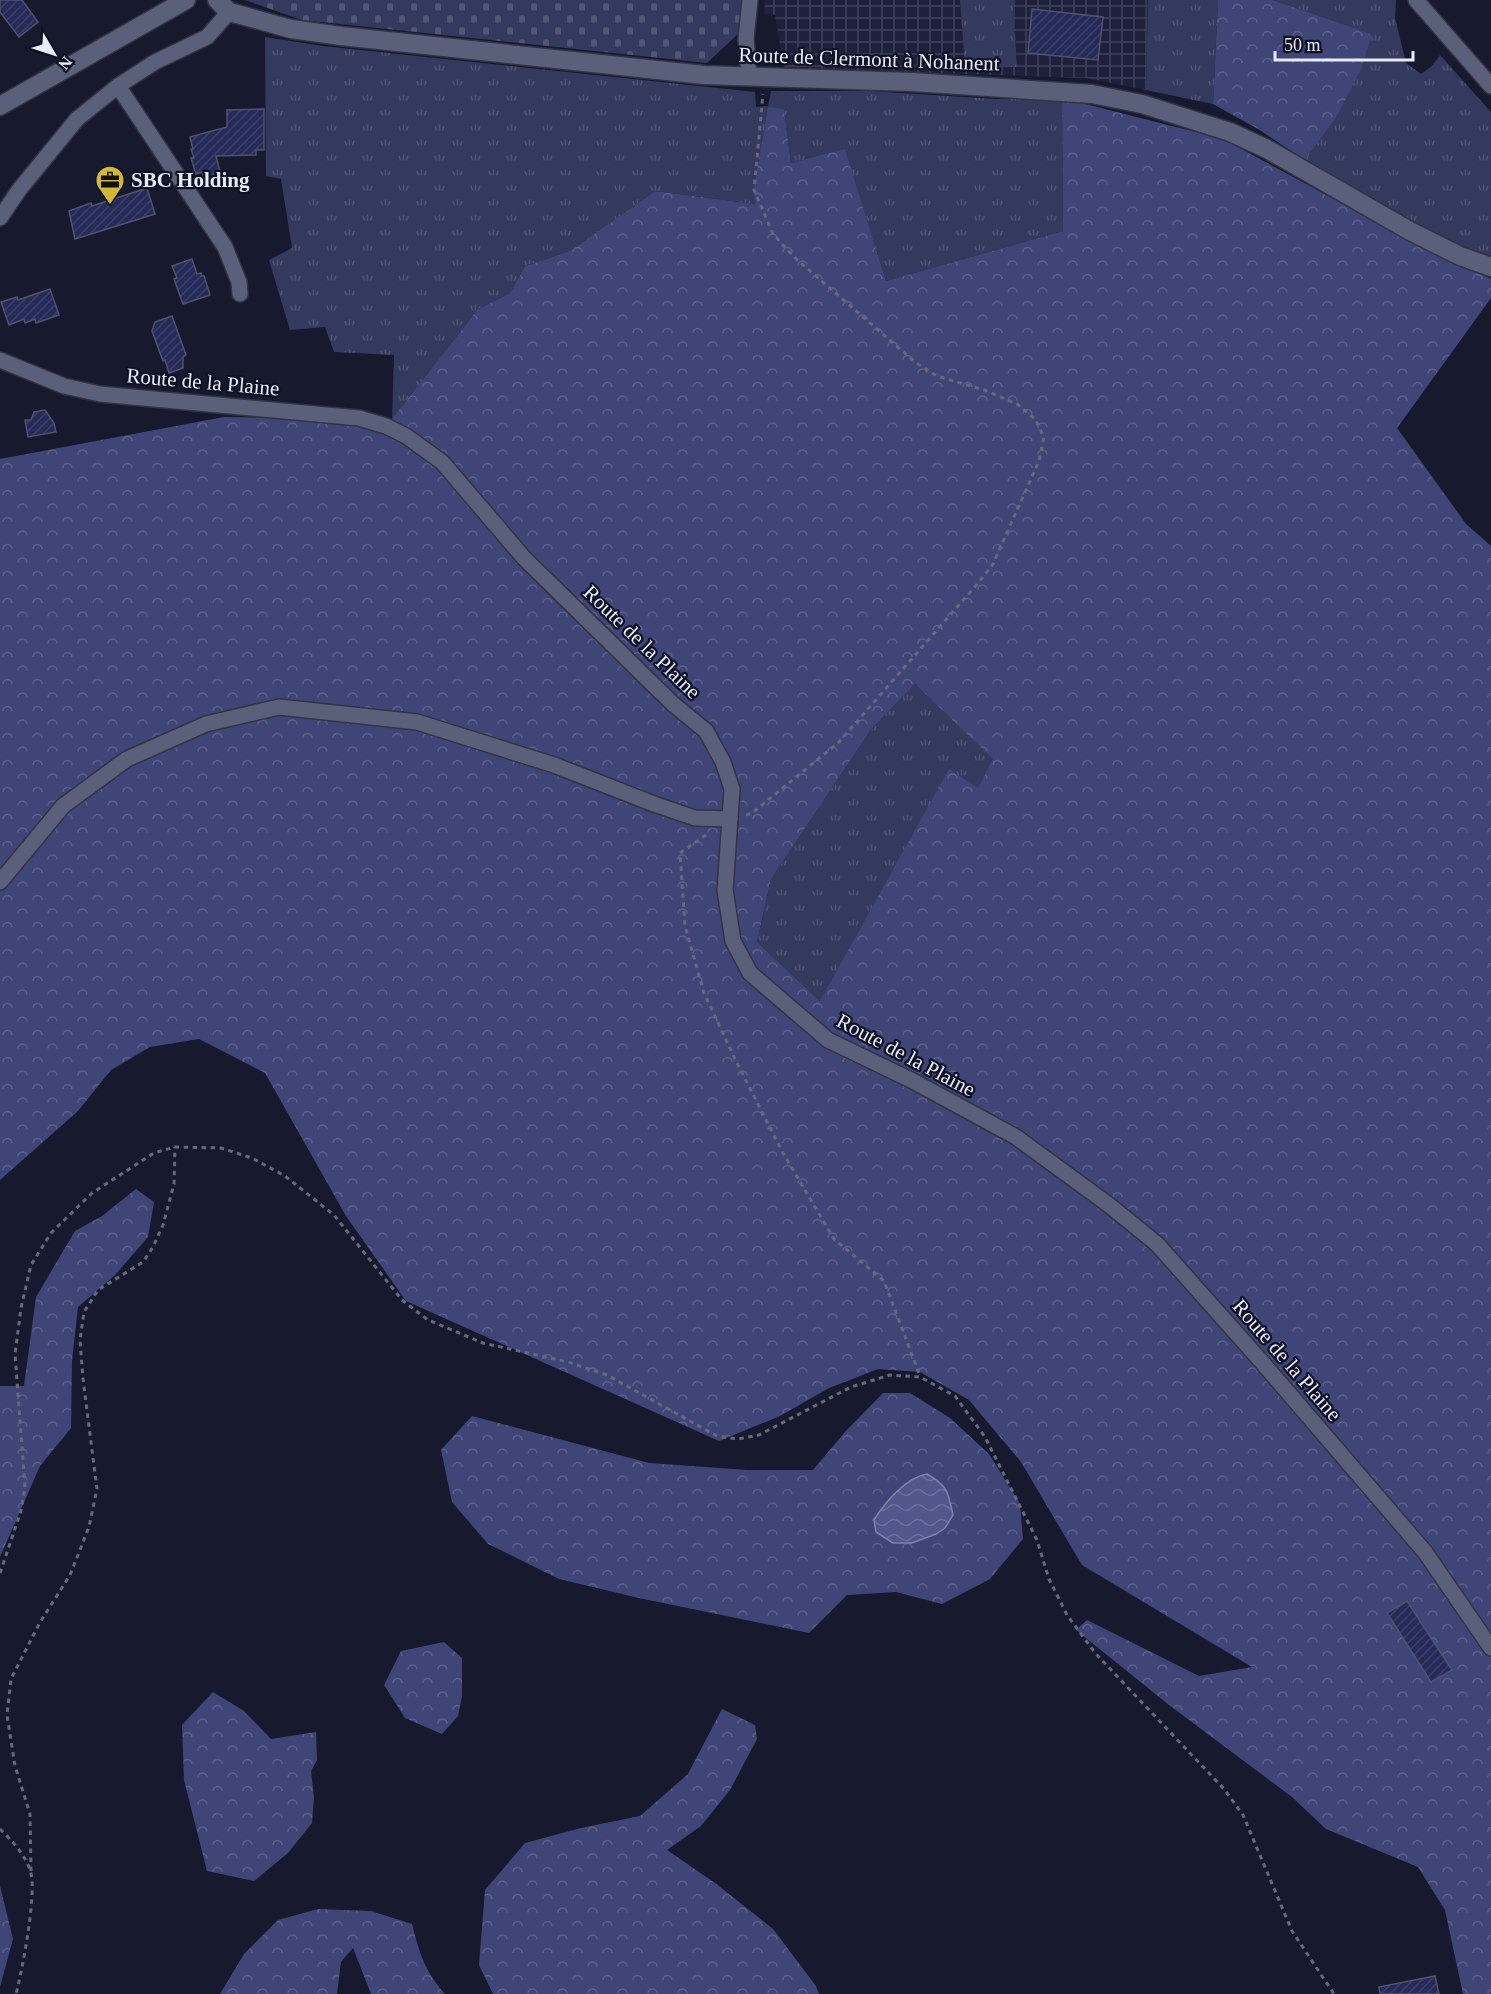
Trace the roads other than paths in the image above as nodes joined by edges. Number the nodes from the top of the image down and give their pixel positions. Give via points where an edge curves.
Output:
1 (186, 0) edge
2 (750, 0) edge
3 (1416, 0) edge
4 (223, 6) edge
5 (757, 77) junction
6 (118, 86) junction
7 (1491, 86) edge
8 (0, 106) edge
9 (0, 218) edge
10 (1491, 267) edge
11 (240, 294) dead end
12 (0, 360) edge
13 (730, 819) junction
14 (0, 882) edge
15 (1491, 1648) edge

1 - 8 street
2 - 5 street via 746,39
3 - 7 street
4 - 5 street, Route de Clermont à Nohanent via 291,29 341,36
4 - 6 street via 207,37 155,62
5 - 10 street, Route de Clermont à Nohanent via 1055,90 1142,104 1230,132 1410,231
6 - 9 street via 77,120
6 - 11 street via 225,247 240,282
12 - 13 street, Route de la Plaine via 64,386 100,393 338,415 386,426 406,436 442,462 524,558 673,704 706,731 732,789
13 - 14 street via 695,818 554,765 417,722 279,707 206,724 127,759 63,806
13 - 15 street, Route de la Plaine via 725,890 733,941 750,973 828,1040 1016,1137 1157,1244 1425,1552

